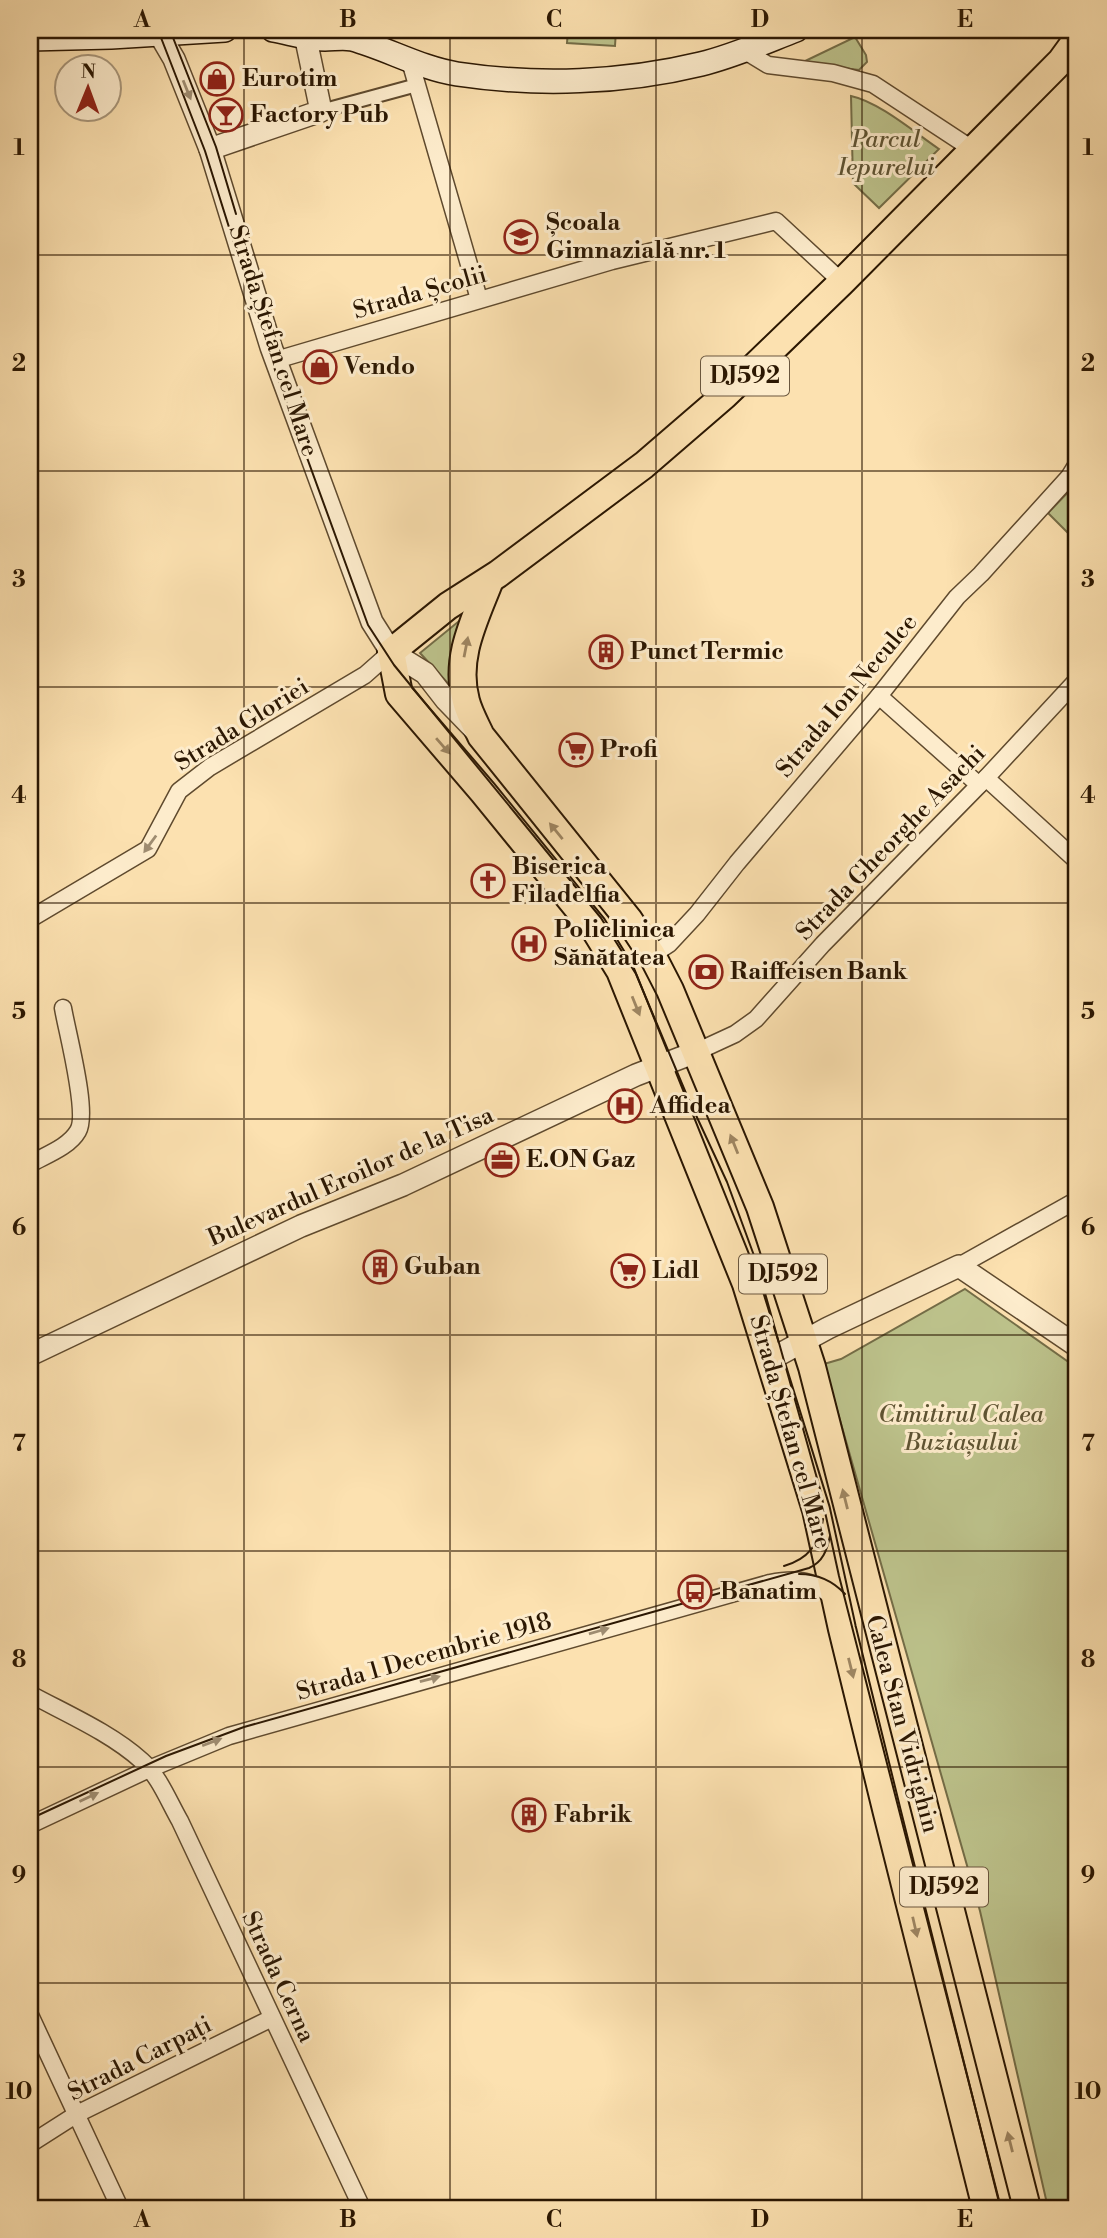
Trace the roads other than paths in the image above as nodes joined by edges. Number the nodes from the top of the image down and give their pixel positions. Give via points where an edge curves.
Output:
1 (225, 30) edge
2 (273, 30) edge
3 (796, 30) edge
4 (158, 32) edge
5 (304, 33) edge
6 (345, 34) edge
7 (30, 39) edge
8 (1077, 42) edge
9 (745, 51) junction
10 (410, 61) junction
11 (417, 85) junction
12 (321, 111) junction
13 (210, 149) junction
14 (972, 149) junction
15 (842, 282) junction
16 (479, 299) junction
17 (276, 360) junction
18 (1075, 472) edge
19 (490, 580) junction
20 (391, 652) junction
21 (1077, 680) edge
22 (879, 696) junction
23 (481, 736) junction
24 (983, 781) junction
25 (1077, 860) edge
26 (30, 919) edge
27 (652, 955) junction
28 (63, 1008) dead end
29 (696, 1052) junction
30 (660, 1066) junction
31 (30, 1164) edge
32 (1077, 1200) edge
33 (959, 1266) junction
34 (804, 1341) junction
35 (1077, 1346) edge
36 (30, 1355) edge
37 (771, 1359) junction
38 (861, 1565) joint
39 (836, 1602) junction
40 (30, 1694) edge
41 (149, 1769) junction
42 (30, 1825) edge
43 (30, 2015) edge
44 (272, 2018) junction
45 (77, 2114) junction
46 (30, 2144) edge
47 (120, 2208) edge
48 (362, 2208) edge
49 (986, 2208) edge
50 (1027, 2208) edge

1 - 4 main road
2 - 5 main road
3 - 9 main road
4 - 7 main road
4 -> 13 street, Strada Ștefan cel Mare via 174,59
5 - 6 main road via 323,39
5 - 12 street
6 - 10 main road
8 - 14 main road, DJ592
9 - 10 main road via 651,74 581,80 458,74
9 - 14 street via 768,65 873,83
10 - 11 street
11 - 12 street
11 - 16 street
12 - 13 street
13 - 17 street, Strada Ștefan cel Mare
14 - 15 main road, DJ592
15 - 16 street, Strada Școlii via 776,221
15 - 19 main road, DJ592 via 724,396 644,465
16 - 17 street, Strada Școlii
17 - 20 street, Strada Ștefan cel Mare via 362,598
18 - 22 street, Strada Ion Neculce via 957,597
19 - 20 main road, DJ592 via 447,606
23 -> 19 main road, DJ592 via 466,702 463,666 468,635
20 - 23 street, Strada Ștefan cel Mare via 425,673
20 -> 26 street, Strada Gloriei via 365,675 210,767 175,798 148,849
20 -> 30 main road, Strada Ștefan cel Mare / DJ592 via 399,694 607,948
21 - 24 street, Strada Gheorghe Asachi
22 - 24 street
22 - 27 street, Strada Ion Neculce via 697,914
27 -> 23 main road, Strada Ștefan cel Mare / DJ592
24 - 25 street
24 - 29 street, Strada Gheorghe Asachi via 756,1019
27 - 29 main road, Strada Ștefan cel Mare / DJ592
28 - 31 street via 81,1125 69,1142
29 - 30 street, Bulevardul Eroilor de la Tisa
34 -> 29 main road, Strada Ștefan cel Mare / DJ592 via 760,1208
30 - 36 street, Bulevardul Eroilor de la Tisa via 403,1185 301,1226
30 - 37 main road, Strada Ștefan cel Mare / DJ592
32 - 33 street
33 - 34 street
33 - 35 street
34 - 37 street
38 -> 34 main road, Strada Ștefan cel Mare / DJ592
37 - 39 main road, Strada Ștefan cel Mare / DJ592 via 816,1510
50 -> 38 main road, Calea Stan Vidrighin / DJ592
41 -> 39 street, Strada 1 Decembrie 1918 via 242,1732 770,1583 811,1582
39 -> 49 main road, Calea Stan Vidrighin / DJ592
40 - 41 street, Strada Cerna via 118,1743
42 -> 41 street, Strada 1 Decembrie 1918
41 - 44 street, Strada Cerna via 180,1821
43 - 45 street
44 - 45 street, Strada Carpați
44 - 48 street, Strada Cerna
45 - 46 street, Strada Carpați
45 - 47 street

